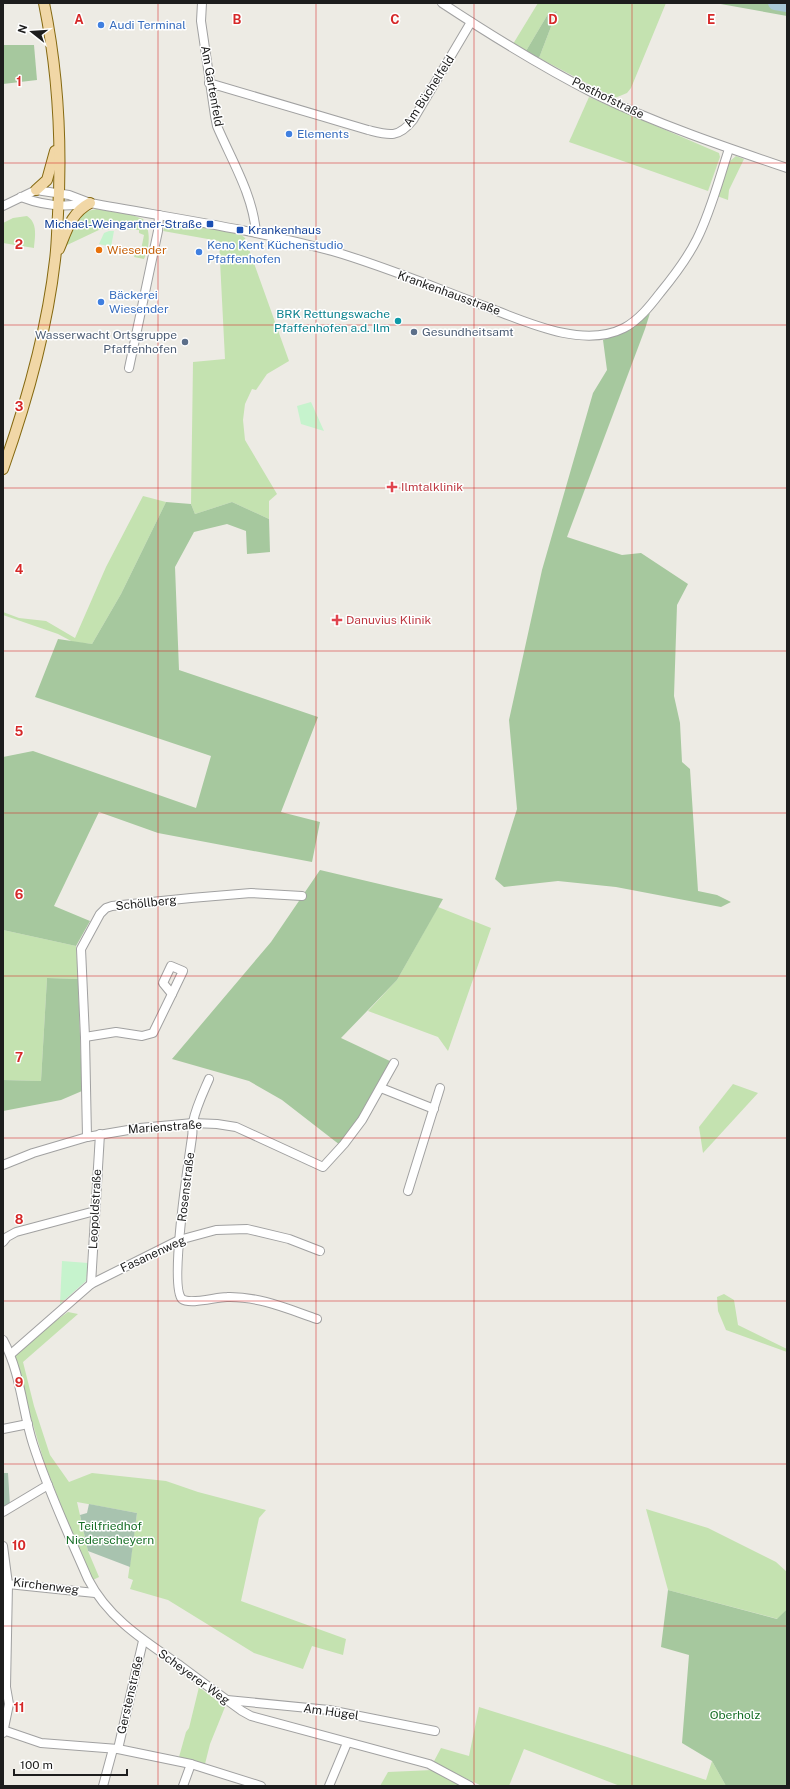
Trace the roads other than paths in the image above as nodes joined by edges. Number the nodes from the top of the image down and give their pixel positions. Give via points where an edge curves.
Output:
1 (44, 3) edge
2 (202, 3) edge
3 (442, 3) edge
4 (471, 22) junction
5 (209, 83) junction
6 (59, 135) junction
7 (729, 149) junction
8 (787, 168) edge
9 (36, 190) junction
10 (59, 193) junction
11 (21, 197) junction
12 (90, 203) junction
13 (3, 206) edge
14 (58, 206) junction
15 (159, 215) junction
16 (256, 233) junction
17 (56, 258) junction
18 (128, 368) dead end
19 (3, 468) edge
20 (302, 896) dead end
21 (172, 994) dead end
22 (85, 1037) junction
23 (394, 1063) dead end
24 (209, 1079) dead end
25 (380, 1088) junction
26 (440, 1088) dead end
27 (434, 1109) junction
28 (193, 1123) junction
29 (100, 1134) junction
30 (87, 1137) junction
31 (3, 1165) edge
32 (408, 1191) dead end
33 (95, 1211) junction
34 (179, 1240) junction
35 (3, 1242) edge
36 (320, 1251) dead end
37 (91, 1284) junction
38 (318, 1319) dead end
39 (3, 1340) edge
40 (10, 1354) junction
41 (28, 1424) junction
42 (3, 1429) edge
43 (48, 1485) junction
44 (3, 1512) edge
45 (3, 1546) edge
46 (8, 1584) junction
47 (95, 1593) junction
48 (143, 1641) junction
49 (227, 1700) junction
50 (3, 1731) edge
51 (435, 1731) dead end
52 (347, 1743) junction
53 (115, 1749) junction
54 (191, 1764) junction
55 (103, 1786) edge
56 (182, 1786) edge
57 (261, 1786) edge
58 (329, 1786) edge
59 (470, 1786) edge

1 - 6 main road via 53,59
2 - 5 street, Am Gartenfeld via 201,21
3 - 4 street, Posthofstraße
4 - 5 street, Am Büchelfeld via 413,120 400,133 392,135
4 - 7 street, Posthofstraße via 510,48 594,93
5 - 16 street, Am Gartenfeld via 217,126 250,201
6 - 9 main road via 49,176
6 - 10 main road
7 - 8 street, Posthofstraße
7 - 16 street, Krankenhausstraße via 703,226 680,268 648,308 632,323 616,331 598,335 557,331 332,251
9 - 10 street, Krankenhausstraße
9 - 11 street
10 - 12 street, Krankenhausstraße
10 - 14 main road
11 - 13 street
11 - 14 street, Krankenhausstraße
12 - 14 street, Krankenhausstraße via 73,207
12 - 15 street, Krankenhausstraße
12 - 17 main road via 78,210 69,223
14 - 17 main road
15 - 16 street, Krankenhausstraße
15 - 18 street via 158,231
17 - 19 main road via 31,384
20 - 22 street, Schöllberg via 245,893 106,908 100,914 81,950
21 - 22 street via 153,1033 148,1035 116,1032
22 - 30 street, Schöllberg
23 - 25 street
24 - 28 street, Rosenstraße
25 - 27 street
25 - 28 street, Marienstraße via 362,1120 323,1167 236,1127
26 - 27 street
27 - 32 street
28 - 29 street, Marienstraße
28 - 34 street, Rosenstraße
29 - 30 street, Marienstraße
29 - 33 street, Leopoldstraße
30 - 31 street, Marienstraße
33 - 35 street via 16,1232
33 - 37 street, Leopoldstraße
34 - 36 street, Fasanenweg via 216,1230 247,1229
34 - 37 street, Fasanenweg
34 - 38 street, Rosenstraße via 182,1298 192,1302 226,1297 246,1298
37 - 40 street, Fasanenweg
39 - 40 street, Scheyerer Weg
40 - 41 street, Scheyerer Weg
41 - 42 street
41 - 43 street, Scheyerer Weg
43 - 44 street
43 - 47 street, Scheyerer Weg
45 - 46 street, Kirchenweg
46 - 47 street, Kirchenweg
46 - 50 street via 6,1687 9,1704
47 - 48 street, Scheyerer Weg via 115,1616
48 - 49 street, Scheyerer Weg
48 - 53 street, Gerstenstraße
49 - 51 street, Am Hügel via 329,1710
49 - 52 street, Scheyerer Weg via 261,1720
50 - 53 street via 28,1740 55,1745
52 - 58 street
52 - 59 street, Scheyerer Weg via 429,1764
53 - 54 street
53 - 55 street, Gerstenstraße
54 - 56 street
54 - 57 street

